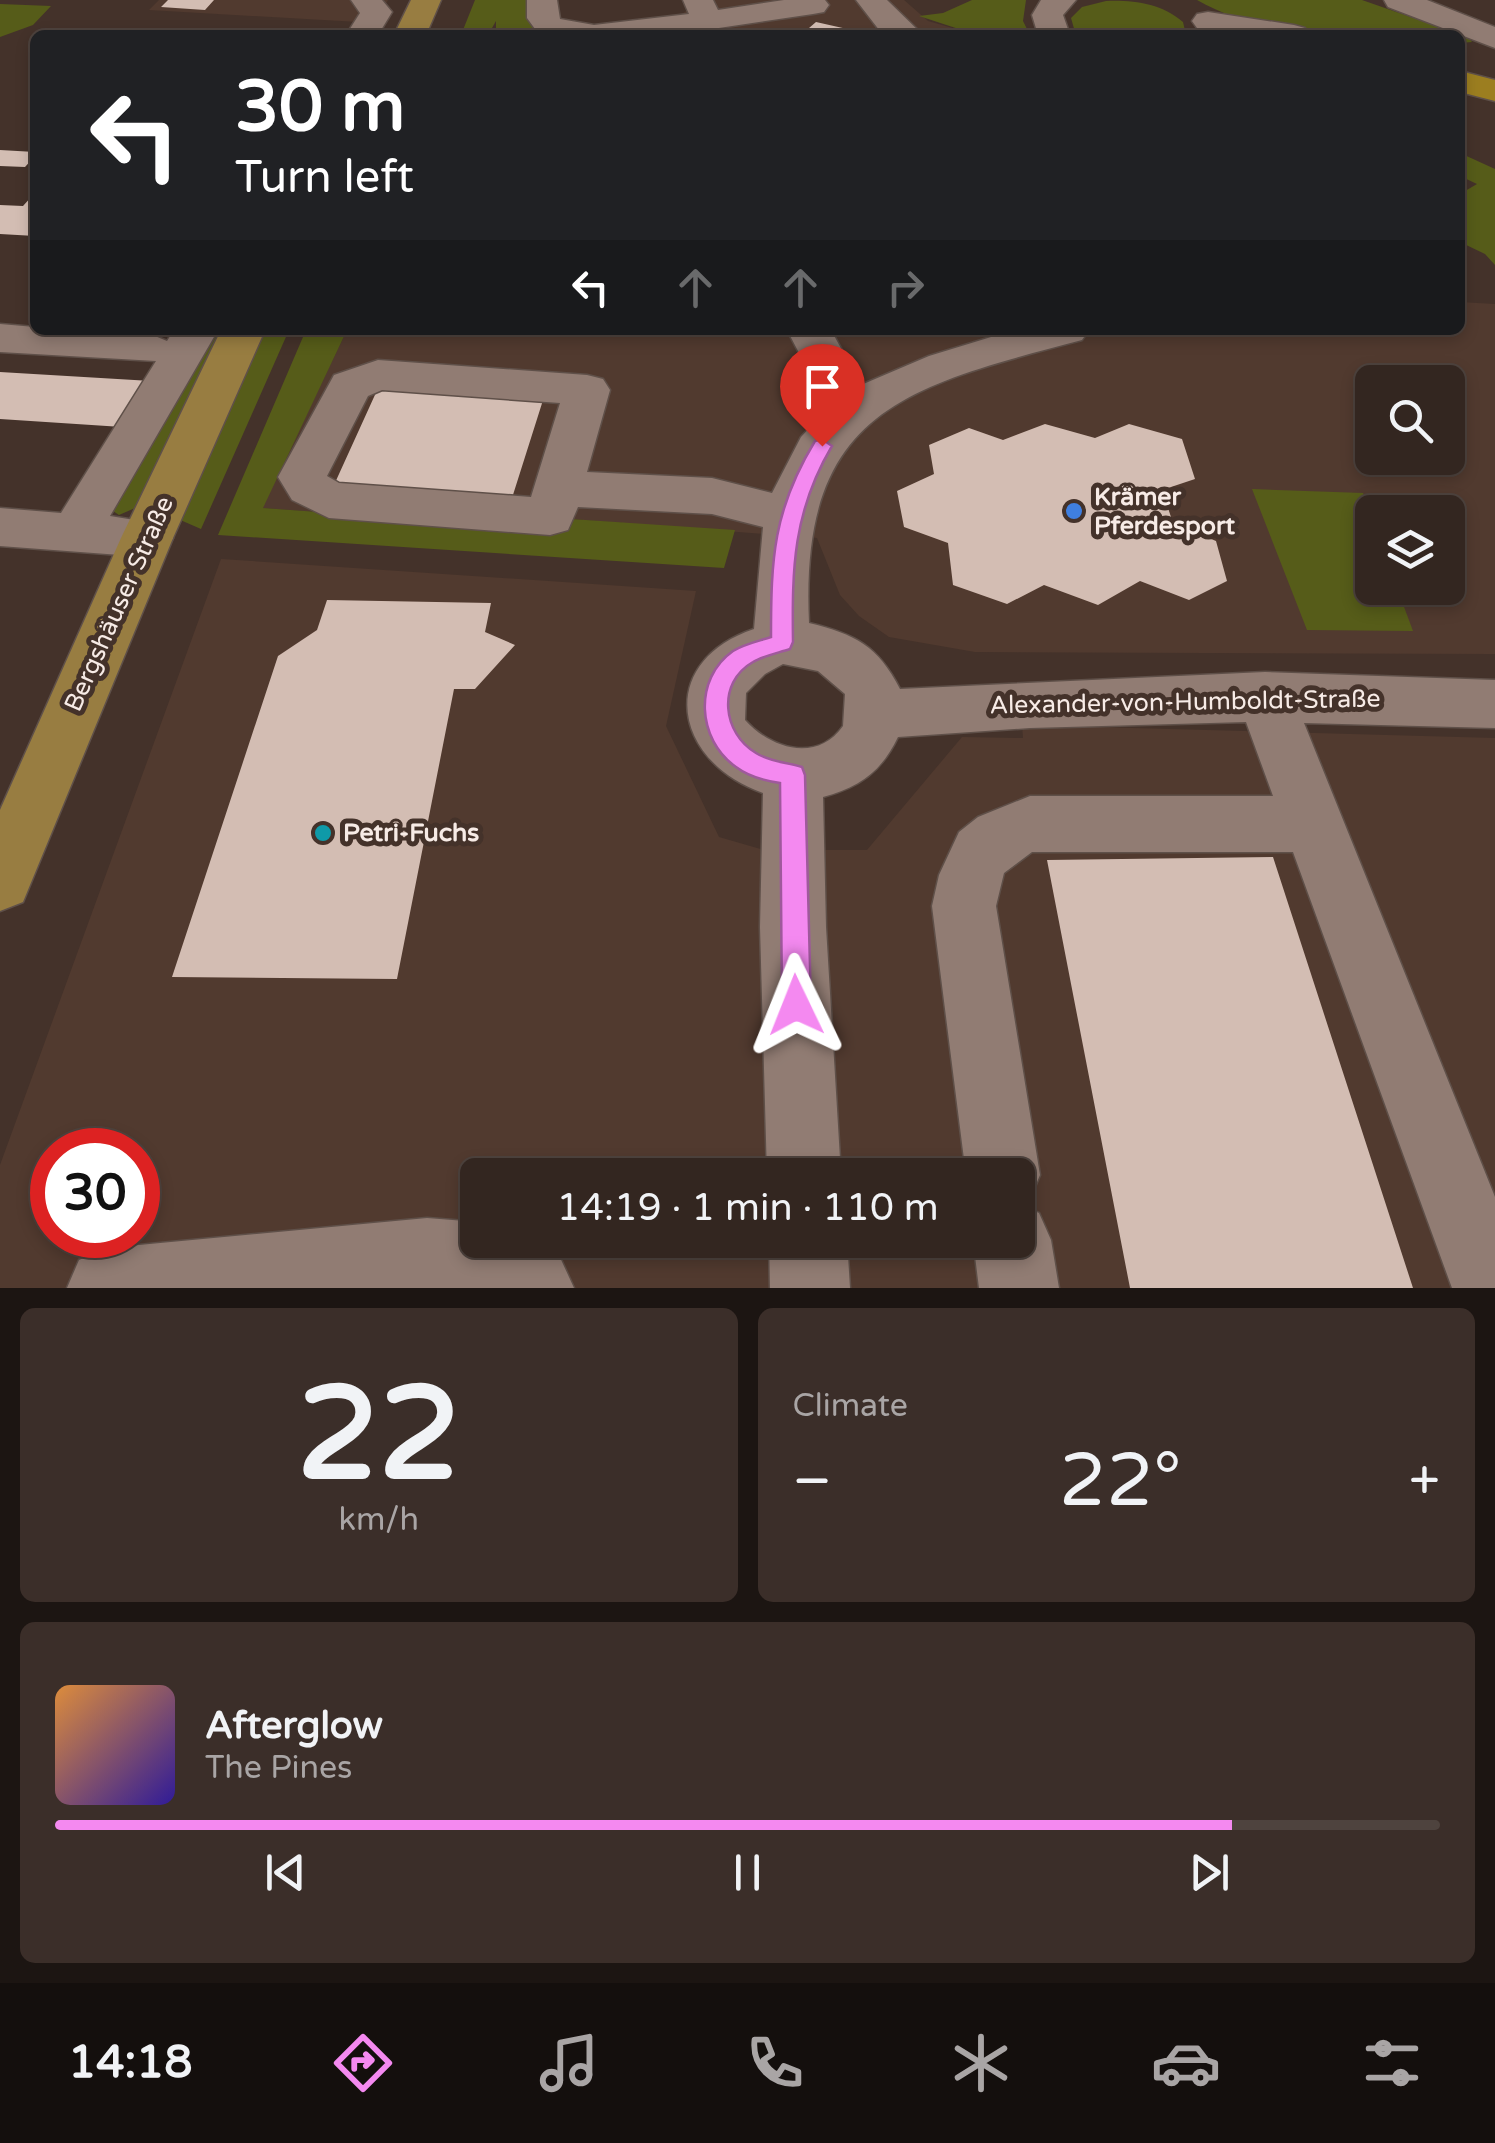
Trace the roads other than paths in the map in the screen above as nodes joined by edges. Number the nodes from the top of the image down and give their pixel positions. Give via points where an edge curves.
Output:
1 (366, 0) edge
2 (426, 0) edge
3 (542, 0) edge
4 (566, 0) edge
5 (670, 0) edge
6 (810, 0) edge
7 (872, 0) edge
8 (1399, 0) edge
9 (1179, 2) edge
10 (772, 6) edge
11 (719, 9) edge
12 (1211, 28) edge
13 (365, 30) edge
14 (412, 30) edge
15 (560, 30) edge
16 (617, 30) edge
17 (896, 30) edge
18 (1495, 38) edge
19 (1495, 49) edge
20 (1465, 50) edge
21 (1465, 83) edge
22 (1495, 91) edge
23 (193, 335) edge
24 (241, 335) edge
25 (811, 335) edge
26 (1043, 335) edge
27 (0, 338) edge
28 (150, 348) dead end
29 (854, 414) junction
30 (559, 488) junction
31 (789, 516) junction
32 (0, 527) edge
33 (75, 533) junction
34 (146, 538) junction
35 (782, 642) junction
36 (1266, 696) junction
37 (1495, 704) edge
38 (874, 715) junction
39 (793, 775) junction
40 (1314, 824) junction
41 (0, 881) edge
42 (803, 1158) edge
43 (1000, 1158) edge
44 (809, 1258) edge
45 (1015, 1258) edge
46 (107, 1288) edge
47 (534, 1288) edge
48 (810, 1288) edge
49 (1019, 1288) edge
50 (1492, 1288) edge

1 - 13 street via 376,12
2 - 14 main road
3 - 15 street via 544,18
4 - 5 street via 567,6
6 - 10 street via 814,5
7 - 17 street
8 - 18 street
9 - 12 street
10 - 11 street
11 - 16 street
19 - 20 street
21 - 22 highway
23 - 33 street
24 - 34 main road, Bergshäuser Straße
25 - 29 street
26 - 29 street via 880,395
27 - 28 street
29 - 31 street via 822,446
30 - 30 street via 587,390 378,375 350,386 302,477 329,500 550,517
30 - 31 street via 712,496
31 - 35 street
32 - 33 street
33 - 34 street
34 - 41 main road, Bergshäuser Straße
35 - 38 street via 805,642 848,659 868,685
35 - 39 street via 697,683 715,704 728,744 745,760
36 - 37 street, Alexander-von-Humboldt-Straße
36 - 38 street, Alexander-von-Humboldt-Straße via 1013,702
36 - 40 street
38 - 39 street via 858,752 817,773
39 - 42 street
40 - 43 street via 1030,824 1000,834 971,866 964,906
40 - 50 street
44 - 48 street
45 - 49 street
46 - 47 street via 427,1257 522,1264

